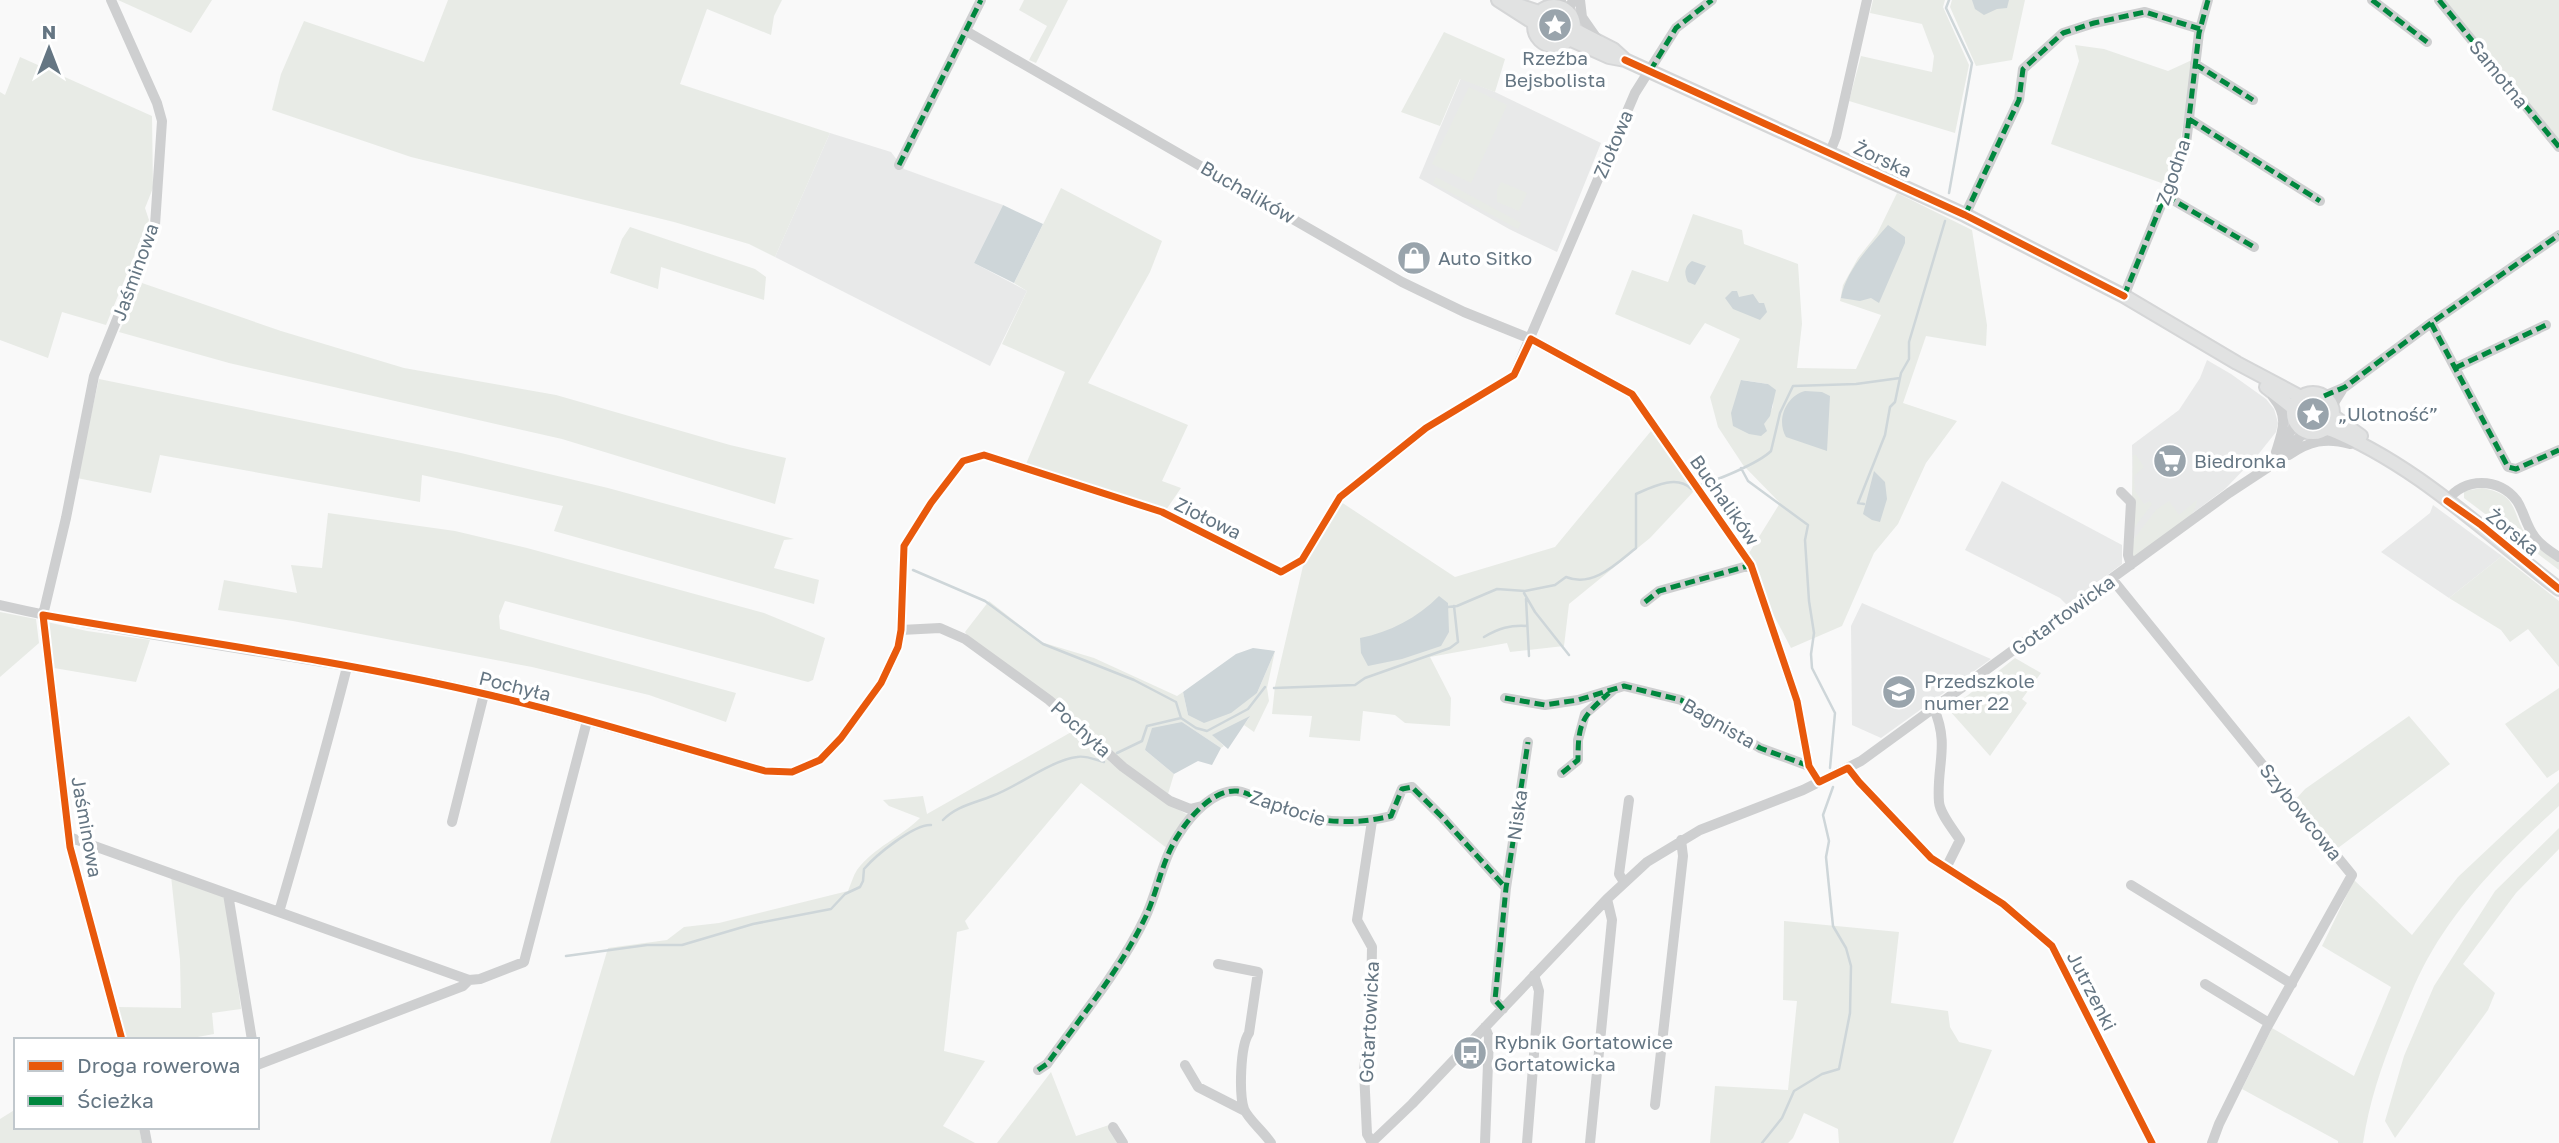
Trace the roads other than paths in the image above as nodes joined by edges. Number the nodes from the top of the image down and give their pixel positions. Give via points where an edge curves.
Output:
1 (111, 0) edge
2 (981, 0) edge
3 (1499, 0) edge
4 (1580, 0) edge
5 (1712, 0) edge
6 (1867, 0) edge
7 (2208, 0) edge
8 (2372, 0) edge
9 (2439, 0) edge
10 (1565, 4) edge
11 (1537, 18) junction
12 (2200, 29) junction
13 (966, 31) junction
14 (1572, 34) junction
15 (1600, 42) junction
16 (2427, 42) dead end
17 (1625, 60) junction
18 (2195, 64) junction
19 (1650, 71) junction
20 (2253, 100) dead end
21 (2189, 119) junction
22 (2559, 146) edge
23 (1830, 152) junction
24 (899, 165) dead end
25 (2166, 196) junction
26 (2320, 201) dead end
27 (1965, 215) junction
28 (2559, 235) edge
29 (2254, 247) dead end
30 (2124, 296) junction
31 (2431, 323) junction
32 (2546, 325) dead end
33 (1531, 339) junction
34 (2237, 363) junction
35 (2455, 368) junction
36 (2260, 382) junction
37 (2297, 403) junction
38 (2330, 406) junction
39 (2301, 428) junction
40 (2326, 428) junction
41 (2373, 450) junction
42 (2559, 450) edge
43 (2276, 456) junction
44 (2412, 474) junction
45 (2121, 492) dead end
46 (2447, 501) junction
47 (2559, 557) edge
48 (1751, 565) junction
49 (2130, 565) junction
50 (2112, 579) junction
51 (2559, 589) edge
52 (1645, 602) dead end
53 (0, 605) edge
54 (43, 615) junction
55 (901, 630) junction
56 (347, 667) junction
57 (1615, 688) junction
58 (484, 694) junction
59 (1505, 698) dead end
60 (1934, 709) junction
61 (587, 721) junction
62 (1528, 742) dead end
63 (1809, 766) junction
64 (1848, 768) junction
65 (1562, 773) dead end
66 (1819, 782) junction
67 (1629, 800) dead end
68 (1203, 806) junction
69 (1372, 821) junction
70 (452, 822) dead end
71 (69, 837) junction
72 (1681, 840) junction
73 (1946, 868) junction
74 (1624, 882) junction
75 (2131, 885) dead end
76 (1506, 888) junction
77 (228, 894) junction
78 (1607, 899) junction
79 (279, 912) junction
80 (1218, 964) dead end
81 (1534, 975) junction
82 (469, 980) junction
83 (2205, 984) dead end
84 (2292, 984) junction
85 (1503, 1009) junction
86 (2269, 1023) junction
87 (1485, 1027) junction
88 (121, 1038) edge
89 (252, 1038) edge
90 (259, 1064) edge
91 (1185, 1065) dead end
92 (1038, 1070) dead end
93 (1655, 1105) dead end
94 (1245, 1111) junction
95 (1113, 1127) dead end
96 (1123, 1143) edge
97 (1271, 1143) edge
98 (1371, 1143) edge
99 (1485, 1143) edge
100 (1527, 1143) edge
101 (1590, 1143) edge
102 (2152, 1143) edge
103 (2212, 1143) edge

1 - 54 street, Jaśminowa via 162,121 155,225 94,376
2 - 13 street
3 - 11 main road
4 - 15 street, Żorska via 1583,18
5 - 19 street, Ziołowa via 1676,28
6 - 23 street
7 - 12 street, Zgodna
8 - 16 street
9 - 22 street, Samotna
10 - 11 main road via 1548,7
10 - 14 main road via 1573,18
11 - 14 main road via 1536,36 1545,44 1558,46
12 - 18 street, Zgodna
12 - 27 street via 2145,12 2063,33 2023,69 2019,100
13 - 24 street
13 - 33 street, Buchalików via 1402,282
14 - 15 main road, Żorska
14 - 17 main road, Żorska via 1609,57
15 - 17 main road, Żorska
17 - 19 main road, Żorska
18 - 20 street
18 - 21 street, Zgodna
19 - 23 main road, Żorska
19 - 33 street, Ziołowa via 1622,120
21 - 25 street, Zgodna via 2186,144
21 - 26 street
23 - 27 main road, Żorska
25 - 29 street
25 - 30 street, Zgodna
27 - 30 main road, Żorska
28 - 31 street
30 - 34 main road, Żorska
31 - 35 street
31 - 38 street via 2345,387
32 - 35 street
33 - 48 street, Buchalików via 1632,394
33 - 55 street, Ziołowa via 1514,375 1426,428 1340,497 1302,560 1281,572 1162,512 984,455 963,461 904,547
34 - 36 main road, Żorska
34 - 37 main road, Żorska
35 - 42 street via 2508,467 2516,469
36 - 37 main road, Żorska
36 - 43 street via 2284,415
37 - 38 main road via 2314,393
37 - 39 main road
38 - 40 main road
38 - 44 main road, Żorska
39 - 40 main road via 2316,433
39 - 43 street, Gotartowicka
40 - 41 main road, Żorska
41 - 43 street via 2335,440
41 - 44 main road, Żorska
43 - 49 street, Gotartowicka
44 - 46 main road, Żorska
45 - 49 street via 2131,502
46 - 47 street, Żorska via 2454,491 2469,484 2501,487 2516,500 2535,537
46 - 51 main road, Żorska
48 - 52 street via 1659,591
48 - 63 street, Buchalików via 1797,701
49 - 50 street, Gotartowicka
50 - 60 street, Gotartowicka
50 - 84 street, Szybowcowa via 2352,875
53 - 54 street, Pochyła
54 - 56 street, Pochyła
54 - 71 street, Jaśminowa
55 - 61 street, Pochyła via 881,683 841,738 820,760 792,772 765,771
55 - 68 street, Pochyła via 940,628 965,639 1049,700 1123,767 1170,801 1190,809
56 - 58 street, Pochyła
56 - 79 street
57 - 59 street, Bagnista via 1545,705
57 - 63 street, Bagnista via 1681,699 1760,748
57 - 65 street via 1585,714 1578,760
58 - 61 street, Pochyła
58 - 70 street
60 - 64 street, Gotartowicka
60 - 73 street via 1943,751 1939,804 1960,841
61 - 82 street via 526,956 520,965
62 - 76 street, Niska
63 - 66 street, Buchalików
64 - 66 street, Gotartowicka
64 - 73 street, Jutrzenki via 1931,858
66 - 72 street, Gotartowicka
67 - 74 street via 1619,874
68 - 69 street, Zapłocie via 1221,794 1238,791 1277,808 1330,822
68 - 92 street, Zapłocie via 1178,835 1146,917 1125,955 1047,1064
69 - 76 street via 1391,816 1402,789 1412,787
69 - 98 street, Gotartowicka via 1357,920 1373,947 1364,1071
71 - 77 street, Jaśminowa
71 - 88 street, Jaśminowa
72 - 74 street, Gotartowicka
72 - 93 street via 1684,856
73 - 102 street, Jutrzenki via 2003,904 2052,946
74 - 78 street, Gotartowicka
75 - 84 street
76 - 85 street via 1495,1000
77 - 79 street, Jaśminowa
77 - 89 street
78 - 81 street, Gotartowicka
78 - 101 street via 1612,920
79 - 82 street, Jaśminowa
80 - 94 street via 1258,972 1244,1040
81 - 85 street, Gotartowicka
81 - 100 street via 1539,990
82 - 90 street
83 - 86 street
84 - 86 street, Szybowcowa
85 - 87 street, Gotartowicka
86 - 103 street, Szybowcowa
87 - 98 street, Gotartowicka
87 - 99 street via 1489,1037
91 - 94 street via 1198,1087
94 - 97 street
95 - 96 street

